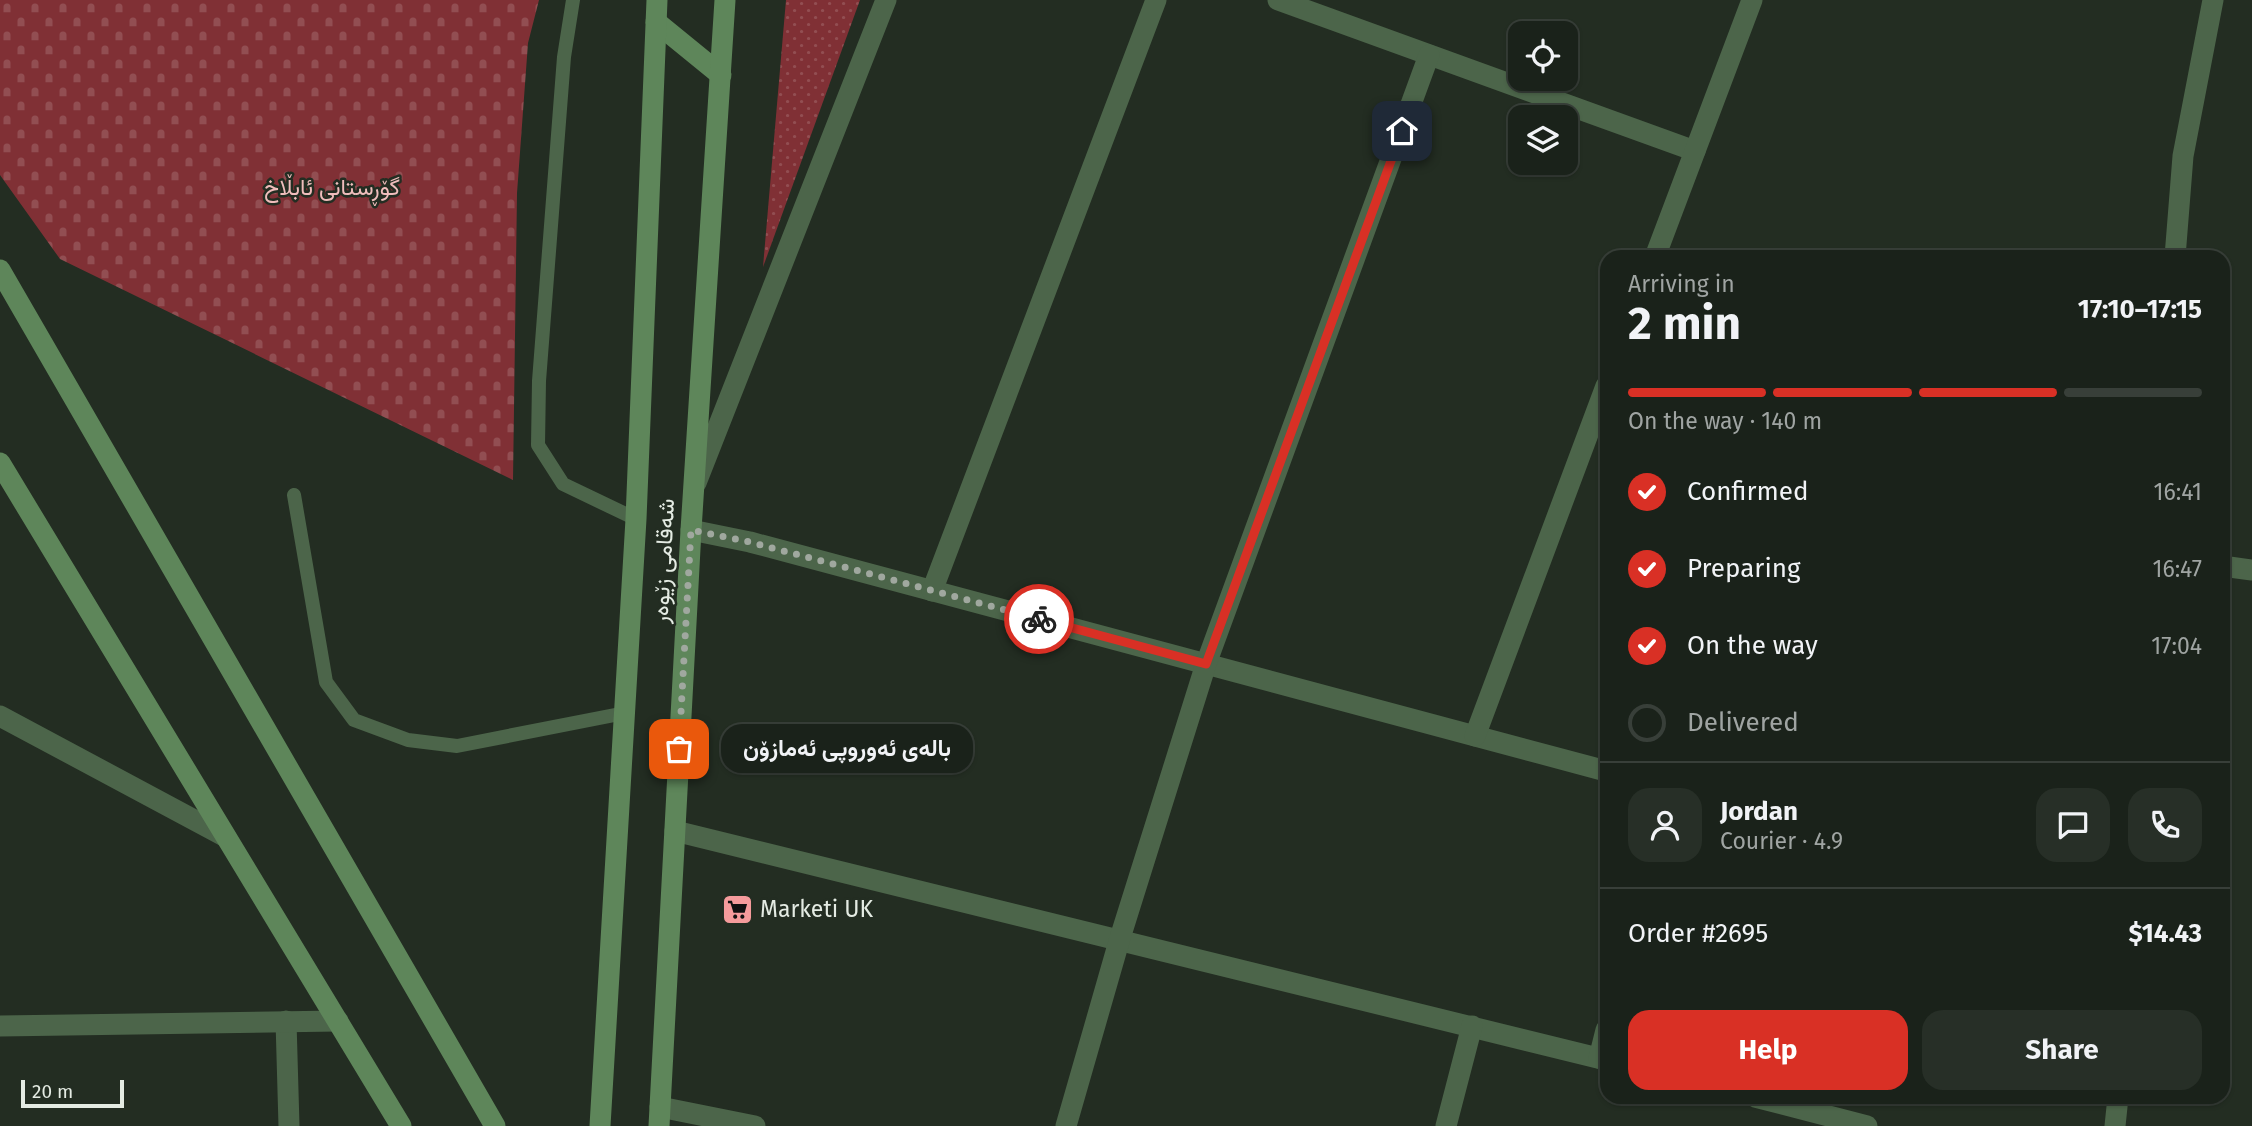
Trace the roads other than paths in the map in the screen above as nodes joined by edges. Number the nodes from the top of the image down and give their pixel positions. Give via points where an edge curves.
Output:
1 (573, 0) edge
2 (657, 0) edge
3 (725, 0) edge
4 (886, 0) edge
5 (1156, 0) edge
6 (1278, 0) edge
7 (1752, 0) edge
8 (2213, 0) edge
9 (656, 22) junction
10 (1429, 55) junction
11 (721, 75) junction
12 (1695, 151) junction
13 (1658, 250) edge
14 (2176, 250) edge
15 (0, 270) edge
16 (1600, 402) edge
17 (3, 476) edge
18 (693, 491) junction
19 (294, 495) dead end
20 (636, 519) junction
21 (691, 530) junction
22 (2230, 567) edge
23 (2252, 570) edge
24 (932, 591) junction
25 (1206, 664) junction
26 (625, 713) junction
27 (0, 716) edge
28 (1475, 736) junction
29 (1600, 769) edge
30 (674, 831) junction
31 (226, 837) junction
32 (1120, 938) junction
33 (286, 1021) junction
34 (338, 1021) junction
35 (0, 1026) edge
36 (1472, 1026) junction
37 (1600, 1058) edge
38 (1781, 1104) edge
39 (2117, 1104) edge
40 (660, 1117) edge
41 (1857, 1124) edge
42 (289, 1126) edge
43 (401, 1126) edge
44 (495, 1126) edge
45 (600, 1126) edge
46 (755, 1126) edge
47 (1066, 1126) edge
48 (1446, 1126) edge
49 (2115, 1126) edge

1 - 20 lane via 564,57 538,445 563,484
2 - 9 main road, شەقامی زێوەر
3 - 11 main road, شەقامی زێوەر
4 - 18 street
5 - 24 street
6 - 10 street
7 - 12 street
8 - 14 street via 2183,156
9 - 11 main road
9 - 20 main road, شەقامی زێوەر
10 - 12 street
10 - 25 street
11 - 18 main road, شەقامی زێوەر
12 - 13 street
15 - 44 main road
16 - 28 street
17 - 31 main road
18 - 21 main road, شەقامی زێوەر
19 - 26 lane via 326,682 354,720 408,740 457,746
20 - 26 main road, شەقامی زێوەر
21 - 24 street
21 - 30 main road, شەقامی زێوەر
22 - 23 street
24 - 25 street
25 - 28 street
25 - 32 street
26 - 45 main road, شەقامی زێوەر
27 - 31 street
28 - 29 street
30 - 32 street
30 - 40 main road, شەقامی زێوەر
31 - 34 main road
32 - 36 street
32 - 47 street
33 - 34 street
33 - 35 street
33 - 42 street
34 - 43 main road
36 - 37 street
36 - 48 street
38 - 41 street
39 - 49 street
40 - 46 street

